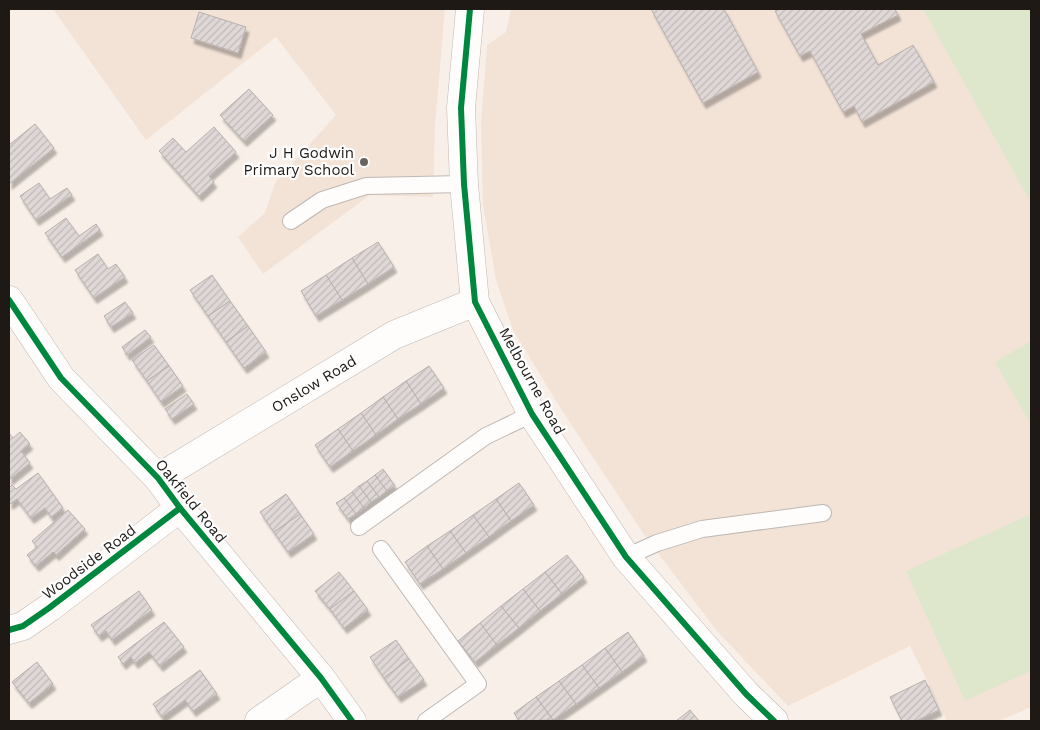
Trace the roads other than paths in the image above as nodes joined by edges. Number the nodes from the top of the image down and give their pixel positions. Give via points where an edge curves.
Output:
1 (470, 9) edge
2 (464, 184) junction
3 (291, 221) dead end
4 (9, 300) edge
5 (475, 302) junction
6 (532, 414) junction
7 (158, 478) junction
8 (180, 508) junction
9 (823, 514) dead end
10 (359, 527) dead end
11 (381, 548) dead end
12 (626, 557) junction
13 (9, 630) edge
14 (321, 678) junction
15 (259, 721) edge
16 (352, 721) edge
17 (426, 721) edge
18 (774, 721) edge

1 - 2 street, Melbourne Road via 461,108
2 - 3 lane via 366,186 322,200
2 - 5 street, Melbourne Road
4 - 7 street, Oakfield Road via 61,378
5 - 6 street, Melbourne Road
5 - 7 street, Onslow Road via 394,335
6 - 10 lane via 486,436
6 - 12 street, Melbourne Road
7 - 8 street, Oakfield Road
8 - 13 street, Woodside Road via 49,608 23,626
8 - 14 street, Oakfield Road
9 - 12 lane via 702,529
11 - 17 lane via 478,684
12 - 18 street, Melbourne Road via 746,694
14 - 15 street
14 - 16 street, Oakfield Road

